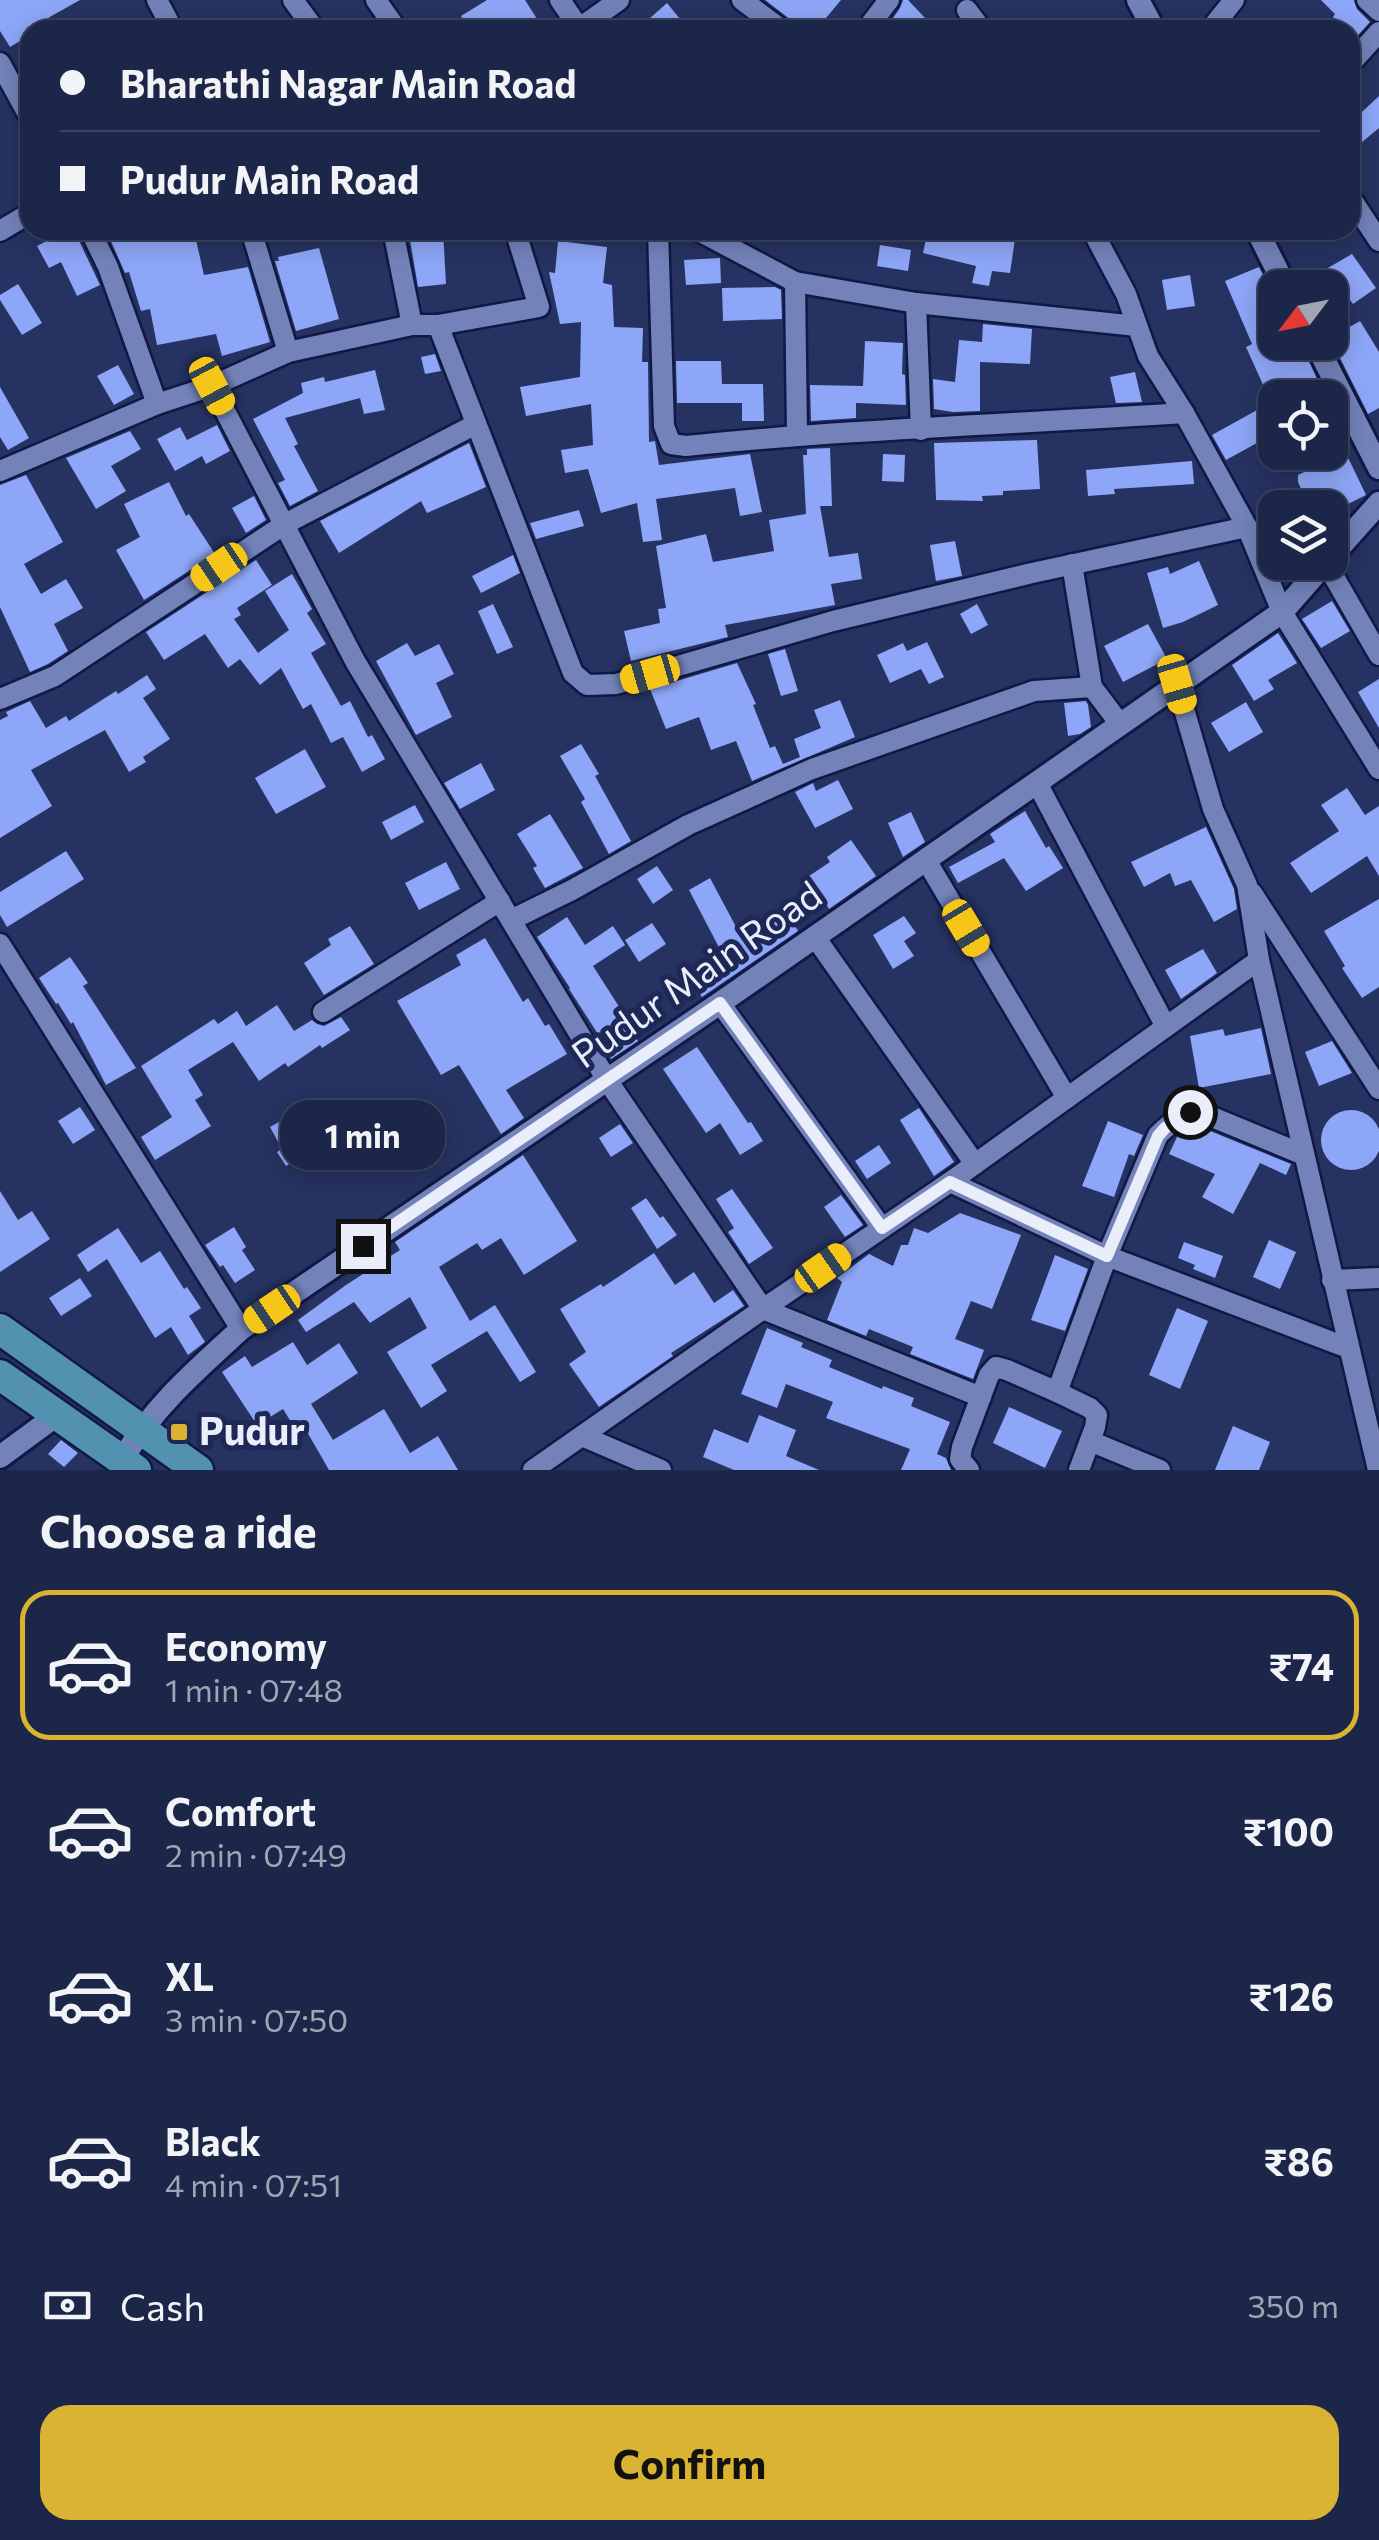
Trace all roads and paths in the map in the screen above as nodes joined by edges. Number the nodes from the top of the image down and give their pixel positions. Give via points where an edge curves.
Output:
1 (618, 0) edge
2 (742, 0) edge
3 (889, 0) edge
4 (1234, 0) edge
5 (1367, 0) edge
6 (967, 10) dead end
7 (1379, 11) edge
8 (590, 20) edge
9 (769, 20) edge
10 (874, 20) edge
11 (974, 20) edge
12 (1219, 20) edge
13 (1379, 32) edge
14 (1360, 53) edge
15 (0, 63) edge
16 (20, 100) edge
17 (1360, 213) edge
18 (95, 240) edge
19 (255, 240) edge
20 (395, 240) edge
21 (518, 240) edge
22 (658, 240) edge
23 (715, 240) edge
24 (1097, 240) edge
25 (1261, 240) edge
26 (1379, 241) edge
27 (1277, 270) edge
28 (795, 282) junction
29 (916, 303) junction
30 (412, 325) junction
31 (438, 325) junction
32 (1136, 326) junction
33 (288, 352) junction
34 (1323, 360) edge
35 (212, 386) junction
36 (157, 404) junction
37 (1184, 413) junction
38 (476, 424) junction
39 (921, 430) junction
40 (797, 435) junction
41 (1379, 468) edge
42 (0, 471) edge
43 (1379, 503) edge
44 (284, 524) junction
45 (1248, 527) junction
46 (1348, 538) edge
47 (1072, 564) junction
48 (1310, 580) edge
49 (1338, 580) edge
50 (1282, 612) junction
51 (1379, 655) edge
52 (1177, 684) junction
53 (1092, 687) junction
54 (0, 700) edge
55 (1120, 724) junction
56 (1379, 770) edge
57 (1038, 783) junction
58 (926, 860) junction
59 (1247, 885) junction
60 (500, 902) junction
61 (511, 920) junction
62 (815, 937) junction
63 (0, 944) edge
64 (1259, 960) junction
65 (720, 1003) junction
66 (322, 1012) dead end
67 (1166, 1027) junction
68 (607, 1080) junction
69 (1379, 1089) edge
70 (1067, 1098) junction
71 (1304, 1155) junction
72 (975, 1164) junction
73 (950, 1182) junction
74 (882, 1228) junction
75 (1107, 1256) junction
76 (1379, 1278) edge
77 (1332, 1280) junction
78 (763, 1309) junction
79 (0, 1329) edge
80 (241, 1330) junction
81 (1348, 1348) junction
82 (0, 1375) edge
83 (1057, 1392) junction
84 (981, 1397) junction
85 (57, 1415) junction
86 (140, 1428) junction
87 (582, 1436) junction
88 (1090, 1441) junction
89 (0, 1456) edge
90 (129, 1465) edge
91 (198, 1470) edge
92 (533, 1470) edge
93 (661, 1470) edge
94 (969, 1470) edge
95 (1079, 1470) edge
96 (1160, 1470) edge
97 (1378, 1470) edge

1 - 8 street
2 - 9 street
3 - 10 street
4 - 12 street
5 - 7 street
6 - 11 street
13 - 14 street
15 - 16 street
17 - 26 street
18 - 36 street
19 - 33 street
20 - 30 street
21 - 31 street via 539,307
22 - 40 street via 664,426 671,444
23 - 28 street
24 - 32 street
25 - 27 street
28 - 29 street
28 - 40 street
29 - 32 street
29 - 39 street
30 - 31 street
30 - 33 street
31 - 38 street
32 - 37 street
33 - 35 street
34 - 41 street
35 - 36 street
35 - 44 street
36 - 42 street
37 - 39 street
37 - 45 street
38 - 44 street
38 - 47 street via 573,673 587,685 616,684 833,621
39 - 40 street
43 - 46 street, Pudur Main Road
44 - 54 street via 55,676
44 - 60 street via 355,661
45 - 47 street
45 - 50 street
47 - 53 street
48 - 50 street, Pudur Main Road
49 - 51 street
50 - 52 street, Pudur Main Road
50 - 56 street
52 - 55 street, Pudur Main Road
52 - 59 street via 1214,809
53 - 55 street
53 - 61 street via 1034,691 812,768
55 - 57 street, Pudur Main Road
57 - 58 street, Pudur Main Road
57 - 67 street
58 - 62 street, Pudur Main Road
58 - 70 street
59 - 64 street
59 - 69 street
60 - 61 street
60 - 66 street
61 - 68 street
62 - 65 street, Pudur Main Road
62 - 72 street
63 - 80 street
64 - 67 street
64 - 71 street
65 - 68 street, Pudur Main Road
65 - 74 street
67 - 70 street
68 - 78 street
68 - 80 street, Pudur Main Road
70 - 72 street
71 - 75 street via 1190,1112 1158,1136
71 - 77 street
72 - 73 street
73 - 74 street
73 - 75 street
74 - 78 street
75 - 81 street
75 - 83 street
76 - 77 street
77 - 81 street
78 - 84 street
78 - 87 street
79 - 86 main road
80 - 86 street, Pudur Main Road
81 - 97 street
82 - 85 main road
83 - 84 street via 996,1368
83 - 88 street via 1097,1416
84 - 94 street via 960,1459
85 - 89 street
85 - 90 main road
86 - 90 street, Pudur Main Road
86 - 91 main road
87 - 92 street
87 - 93 street
88 - 95 street
88 - 96 street

